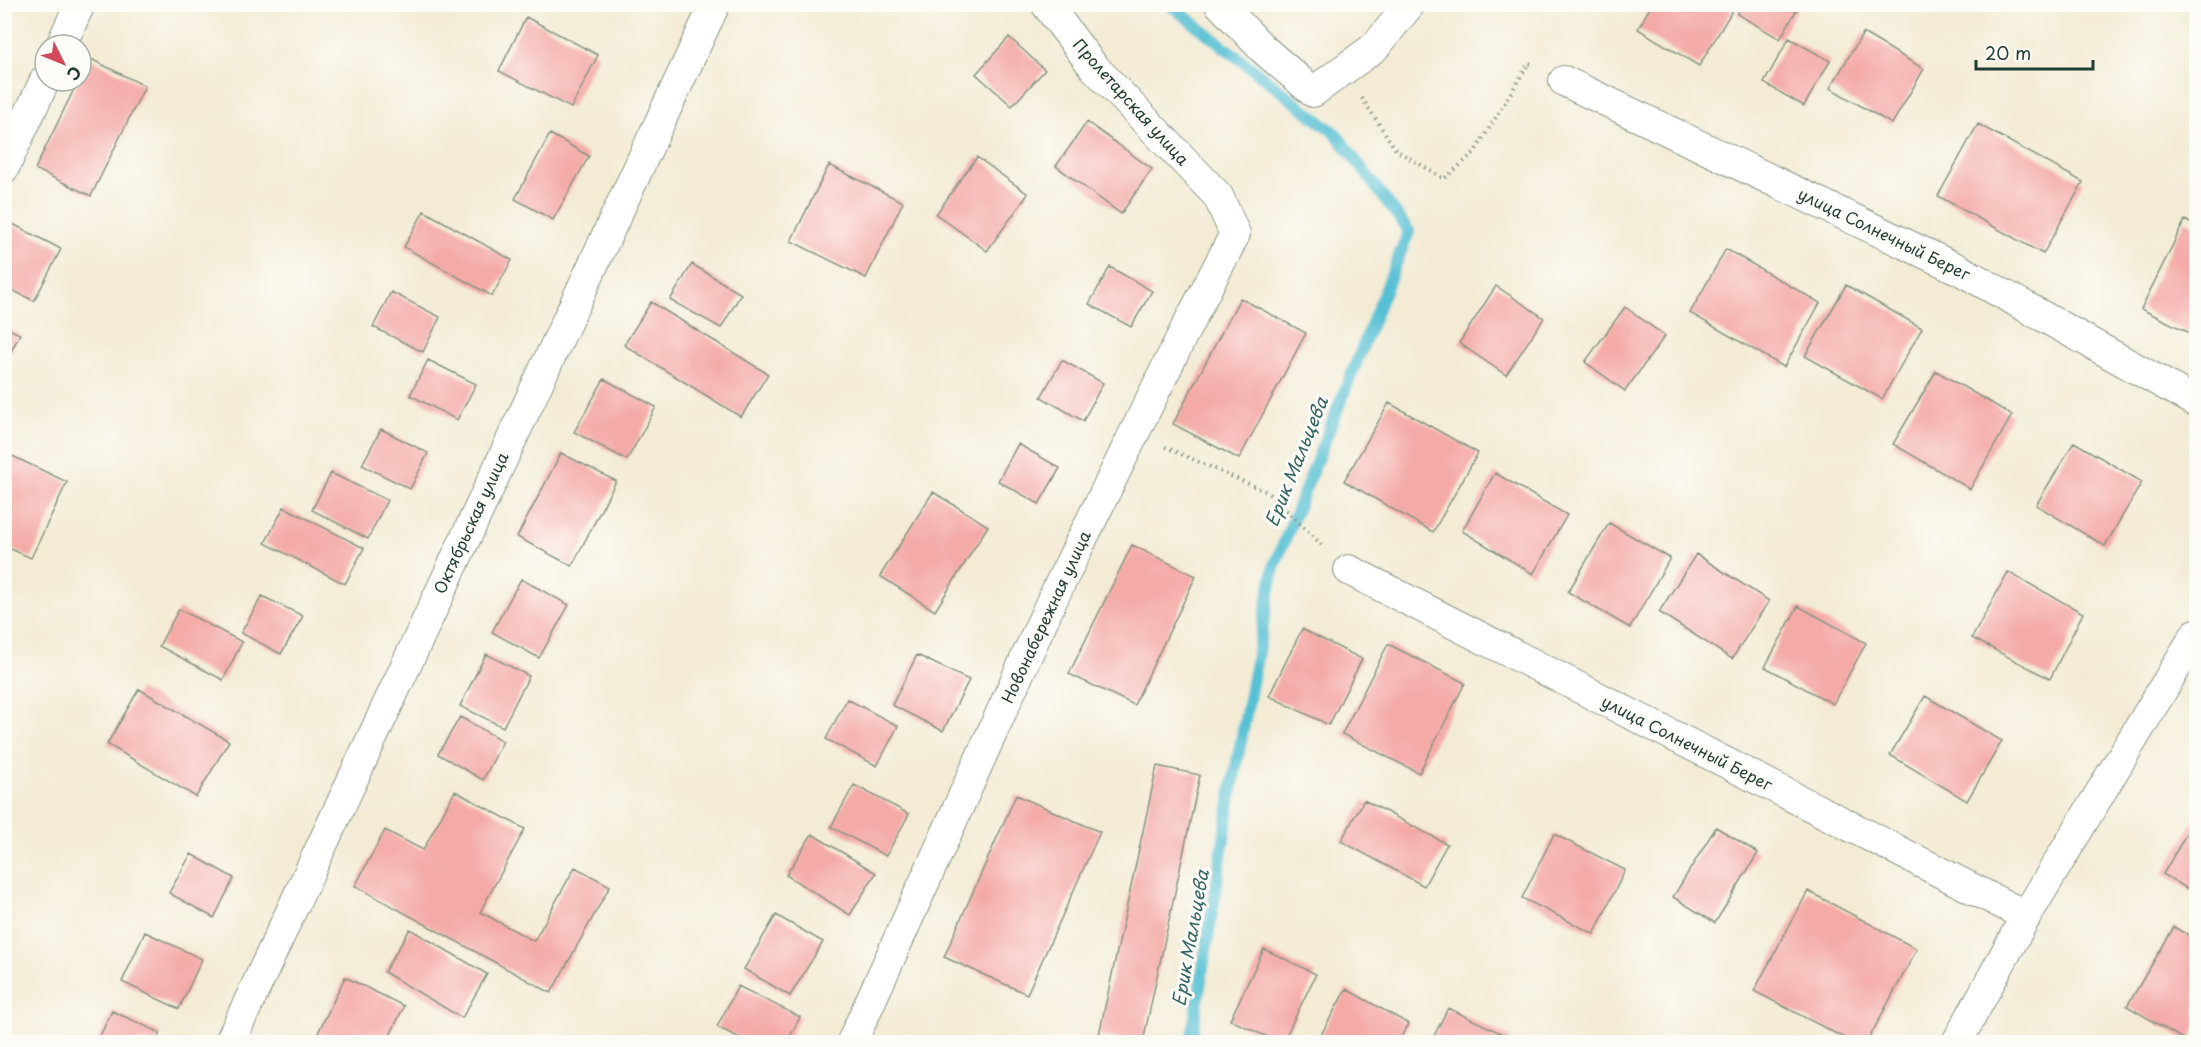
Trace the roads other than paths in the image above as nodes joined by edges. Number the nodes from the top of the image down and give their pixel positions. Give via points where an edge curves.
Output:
1 (80, 4) edge
2 (715, 4) edge
3 (1046, 4) edge
4 (1220, 4) edge
5 (1410, 4) edge
6 (67, 33) edge
7 (1564, 81) road end
8 (39, 93) edge
9 (4, 168) edge
10 (1218, 196) joint
11 (2196, 402) edge
12 (1348, 570) dead end
13 (2196, 634) edge
14 (2026, 916) junction
15 (230, 1042) edge
16 (852, 1042) edge
17 (1957, 1042) edge

1 - 6 street
2 - 15 street, Октябрьская улица
3 - 10 street, Пролетарская улица via 1093,66
4 - 5 street via 1263,49 1313,92 1375,47
7 - 11 street, улица Солнечный Берег via 1960,270
8 - 9 street
10 - 16 street, Новонабережная улица via 1235,234 1052,600
12 - 14 street, улица Солнечный Берег
13 - 14 street
14 - 17 street

